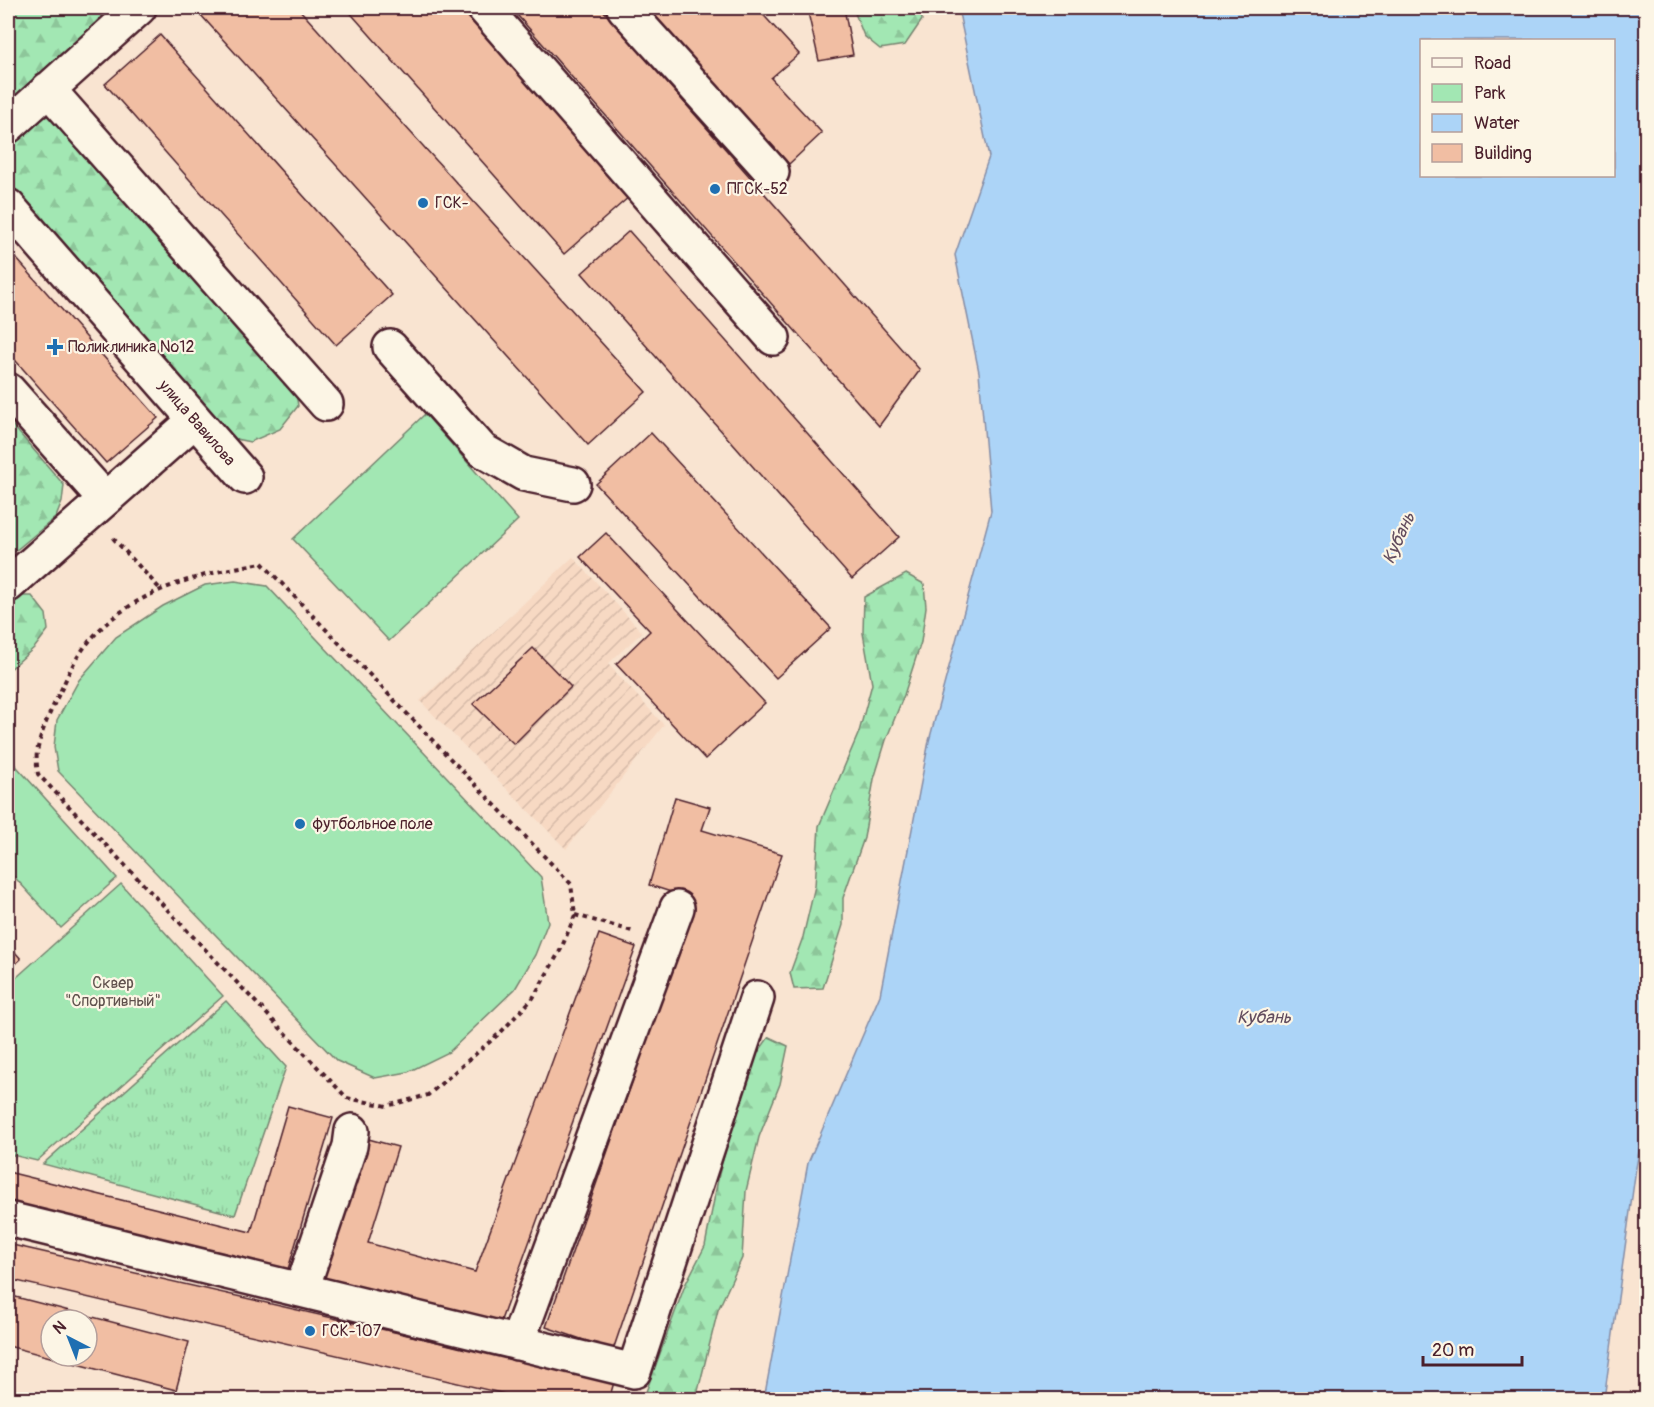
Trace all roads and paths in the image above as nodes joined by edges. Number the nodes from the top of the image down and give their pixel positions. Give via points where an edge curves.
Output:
1 (139, 8) edge
2 (484, 8) edge
3 (624, 8) edge
4 (48, 89) junction
5 (8, 126) edge
6 (772, 172) dead end
7 (8, 206) edge
8 (773, 338) dead end
9 (390, 347) dead end
10 (8, 390) edge
11 (326, 404) dead end
12 (195, 420) junction
13 (245, 477) dead end
14 (573, 484) dead end
15 (97, 506) junction
16 (8, 585) edge
17 (161, 590) junction
18 (677, 908) dead end
19 (575, 915) junction
20 (665, 941) junction
21 (757, 998) dead end
22 (352, 1131) dead end
23 (8, 1219) edge
24 (302, 1289) junction
25 (517, 1343) junction

1 - 4 street
2 - 8 street
3 - 6 street
4 - 5 street
4 - 11 street
7 - 12 street, улица Вавилова
9 - 14 street via 482,450 524,474
10 - 15 street
12 - 13 street, улица Вавилова
12 - 15 street
15 - 16 street
15 - 17 path
17 - 19 path via 210,572 262,563 571,884
17 - 19 path via 141,598 107,621 79,655 51,710 37,753 38,774 347,1098 387,1106 428,1095 533,998
18 - 20 street
19 - 20 path
20 - 25 street
21 - 25 street via 634,1371
22 - 24 street
23 - 24 street
24 - 25 street

